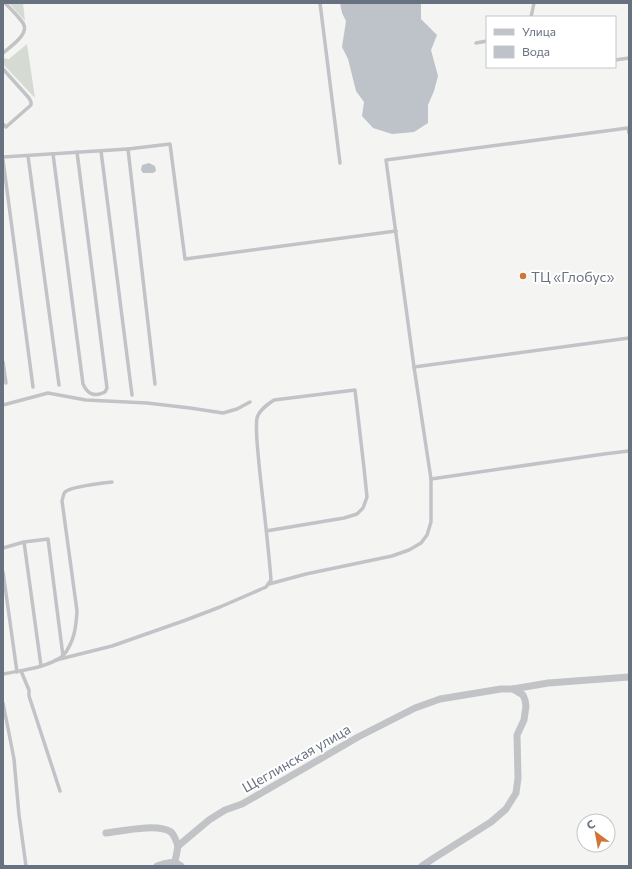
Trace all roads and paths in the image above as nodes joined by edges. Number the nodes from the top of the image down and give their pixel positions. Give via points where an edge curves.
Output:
1 (5, 3) edge
2 (320, 3) edge
3 (534, 3) edge
4 (531, 16) edge
5 (486, 41) edge
6 (476, 43) dead end
7 (3, 53) edge
8 (629, 58) edge
9 (616, 60) edge
10 (3, 69) edge
11 (3, 124) edge
12 (629, 132) edge
13 (128, 149) junction
14 (102, 151) junction
15 (77, 152) junction
16 (53, 154) junction
17 (28, 156) junction
18 (3, 159) edge
19 (340, 162) dead end
20 (396, 231) junction
21 (629, 338) edge
22 (3, 362) edge
23 (414, 367) junction
24 (6, 383) dead end
25 (155, 384) dead end
26 (59, 385) dead end
27 (33, 387) dead end
28 (132, 395) dead end
29 (250, 402) dead end
30 (3, 405) edge
31 (629, 451) edge
32 (431, 479) junction
33 (112, 482) dead end
34 (266, 531) junction
35 (24, 542) junction
36 (3, 548) edge
37 (3, 572) edge
38 (268, 584) junction
39 (63, 656) junction
40 (56, 660) junction
41 (42, 666) junction
42 (21, 671) junction
43 (17, 672) junction
44 (3, 674) edge
45 (629, 678) edge
46 (513, 689) junction
47 (3, 703) edge
48 (60, 790) dead end
49 (106, 833) dead end
50 (178, 846) junction
51 (178, 864) edge
52 (26, 866) edge
53 (157, 866) edge
54 (422, 866) edge

1 - 7 lane via 23,23 24,30 19,39
2 - 19 lane
3 - 4 lane
5 - 6 lane
8 - 9 lane
10 - 11 lane via 31,102 6,127
12 - 20 lane via 628,128 386,160
13 - 14 lane
13 - 20 lane via 170,144 185,259
13 - 25 lane
14 - 15 lane
14 - 28 lane
15 - 16 lane
15 - 16 lane via 107,388 101,394 90,394 83,384
16 - 17 lane
17 - 18 lane
17 - 26 lane
18 - 27 lane
20 - 23 lane
21 - 23 lane
22 - 24 lane
23 - 32 lane
29 - 30 lane via 223,414 147,403 86,400 48,393
31 - 32 lane
32 - 38 lane via 430,522 427,535 421,543 392,556
33 - 39 lane via 74,488 65,492 63,496 77,611 73,638
34 - 34 lane via 344,518 357,514 363,508 366,497 355,390 274,400 260,412 257,418 257,437
34 - 38 lane via 271,580
35 - 36 lane
35 - 39 lane via 48,539
35 - 41 lane
37 - 43 lane
38 - 40 lane via 220,608 112,646
39 - 40 lane
40 - 41 lane
41 - 42 lane
42 - 43 lane
42 - 48 lane
43 - 44 lane
45 - 46 street, Щеглинская улица via 548,683
46 - 50 street, Щеглинская улица via 440,699 415,708 358,737 242,804 225,810
46 - 54 street via 522,695 526,706 524,720 517,735 516,793 506,809 491,822
47 - 52 lane via 14,759
49 - 50 street via 161,828 175,837
50 - 51 street
51 - 53 street via 166,863

